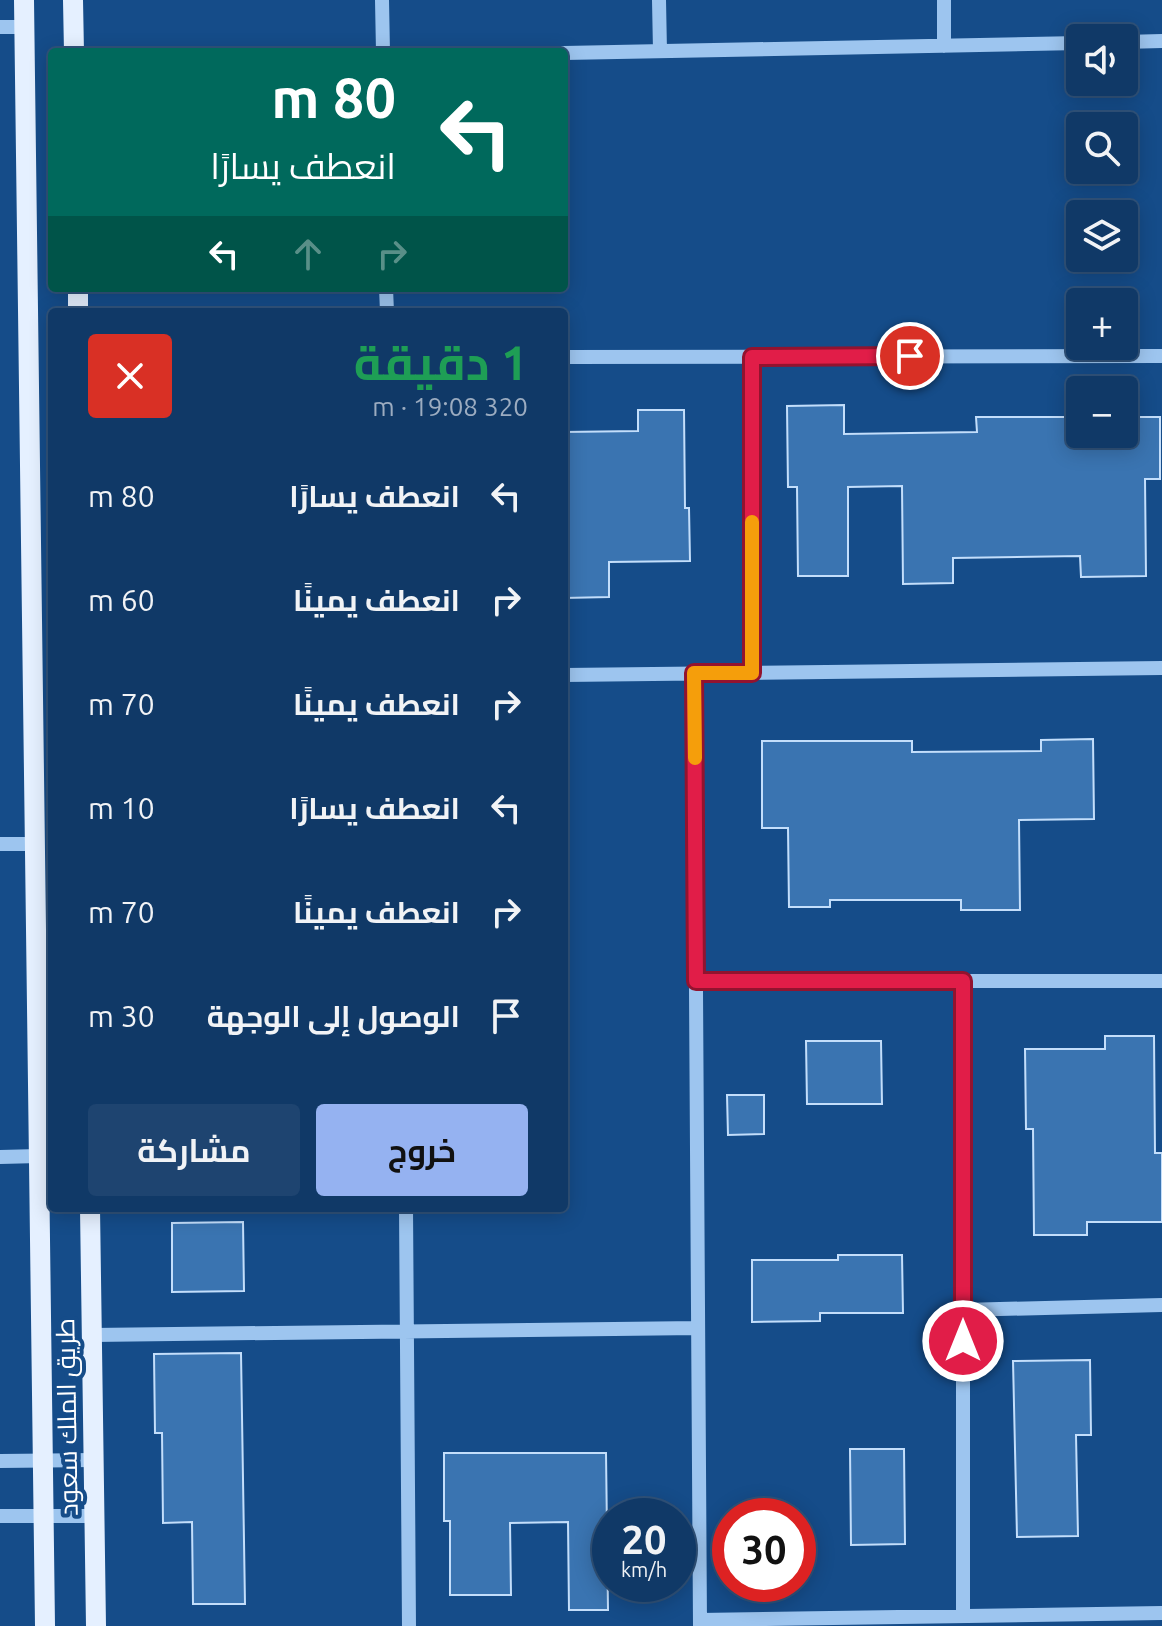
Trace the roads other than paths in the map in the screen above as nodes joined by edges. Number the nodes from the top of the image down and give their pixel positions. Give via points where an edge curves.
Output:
1 (24, 0) edge
2 (73, 0) edge
3 (382, 0) edge
4 (659, 0) edge
5 (944, 0) edge
6 (0, 27) edge
7 (25, 27) junction
8 (1162, 41) edge
9 (1138, 42) edge
10 (1066, 43) edge
11 (944, 46) junction
12 (74, 48) edge
13 (383, 48) edge
14 (660, 51) junction
15 (568, 53) edge
16 (1162, 356) edge
17 (568, 357) edge
18 (752, 357) junction
19 (1162, 668) edge
20 (694, 673) junction
21 (752, 673) junction
22 (568, 675) edge
23 (0, 844) edge
24 (35, 844) junction
25 (696, 981) junction
26 (963, 981) junction
27 (1162, 981) edge
28 (39, 1156) junction
29 (0, 1157) edge
30 (90, 1212) edge
31 (406, 1212) edge
32 (1162, 1305) edge
33 (963, 1310) junction
34 (698, 1328) junction
35 (407, 1331) junction
36 (92, 1335) junction
37 (94, 1460) junction
38 (0, 1461) edge
39 (43, 1461) junction
40 (0, 1516) edge
41 (44, 1516) junction
42 (94, 1516) junction
43 (1162, 1613) edge
44 (963, 1616) junction
45 (700, 1623) edge
46 (45, 1626) edge
47 (96, 1626) edge
48 (409, 1626) edge

1 - 7 main road, طريق الملك سعود
2 - 12 main road
3 - 13 street
4 - 14 street
5 - 11 street
6 - 7 street
7 - 24 main road, طريق الملك سعود
8 - 9 street
10 - 11 street
11 - 14 street
14 - 15 street
16 - 18 street
17 - 18 street
18 - 21 street
19 - 21 street
20 - 21 street
20 - 22 street
20 - 25 street
23 - 24 street
24 - 28 main road, طريق الملك سعود
25 - 26 street
25 - 34 street
26 - 27 street
26 - 33 street
28 - 29 street
28 - 39 main road, طريق الملك سعود
30 - 36 main road, طريق الملك سعود
31 - 35 street
32 - 33 street
33 - 44 street
34 - 35 street
34 - 45 street
35 - 36 street
35 - 48 street
36 - 37 main road, طريق الملك سعود
37 - 39 street
37 - 42 main road, طريق الملك سعود
38 - 39 street
39 - 41 main road, طريق الملك سعود
40 - 41 street
41 - 42 street
41 - 46 main road, طريق الملك سعود
42 - 47 main road, طريق الملك سعود
43 - 44 street
44 - 45 street

